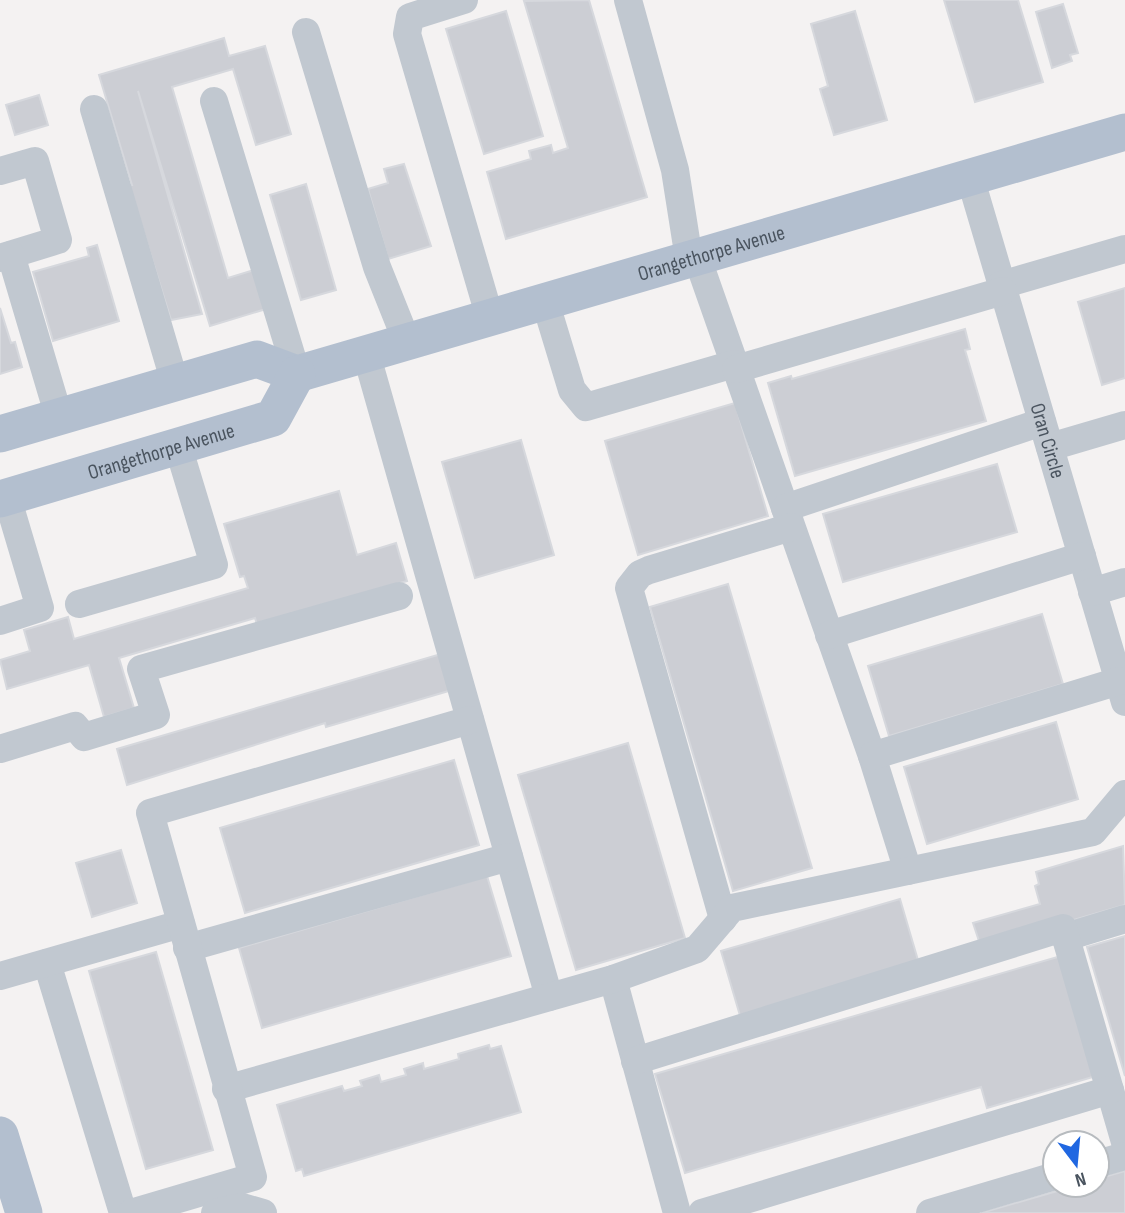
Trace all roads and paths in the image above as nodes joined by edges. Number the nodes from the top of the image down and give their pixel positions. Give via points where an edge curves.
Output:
1 (464, 0) edge
2 (628, 0) edge
3 (306, 33) dead end
4 (214, 101) dead end
5 (94, 109) dead end
6 (1125, 132) edge
7 (0, 171) edge
8 (970, 177) junction
9 (1125, 249) edge
10 (6, 256) edge
11 (693, 258) junction
12 (1002, 288) junction
13 (545, 301) junction
14 (490, 318) junction
15 (407, 342) junction
16 (366, 354) junction
17 (735, 367) junction
18 (297, 374) junction
19 (175, 383) junction
20 (59, 417) junction
21 (1125, 425) edge
22 (0, 434) edge
23 (1046, 434) junction
24 (178, 446) junction
25 (3, 498) edge
26 (788, 518) junction
27 (1082, 556) junction
28 (1125, 582) edge
29 (1092, 592) junction
30 (399, 596) dead end
31 (79, 604) dead end
32 (0, 621) edge
33 (829, 635) junction
34 (1116, 636) edge
35 (1122, 692) edge
36 (470, 720) junction
37 (0, 749) edge
38 (872, 756) junction
39 (1125, 794) edge
40 (509, 857) junction
41 (908, 871) junction
42 (723, 919) junction
43 (1125, 919) edge
44 (184, 936) junction
45 (1066, 937) junction
46 (47, 962) junction
47 (0, 976) edge
48 (613, 979) junction
49 (549, 997) junction
50 (635, 1061) junction
51 (226, 1089) junction
52 (1110, 1090) junction
53 (0, 1135) edge
54 (1125, 1142) edge
55 (1041, 1180) edge
56 (18, 1211) edge
57 (123, 1213) edge
58 (131, 1213) edge
59 (215, 1213) edge
60 (263, 1213) edge
61 (677, 1213) edge
62 (702, 1213) edge
63 (930, 1213) edge

1 - 14 street via 410,17 407,34
2 - 11 street via 675,170
3 - 15 street via 377,267
4 - 18 street
5 - 19 street
6 - 8 main road, Orangethorpe Avenue
7 - 10 street via 35,161 58,240
8 - 11 main road, Orangethorpe Avenue
8 - 12 street, Oran Circle
9 - 12 street
10 - 20 street
11 - 13 main road, Orangethorpe Avenue
11 - 17 street
12 - 17 street
12 - 23 street, Oran Circle
13 - 14 main road, Orangethorpe Avenue
13 - 17 street via 572,390 586,407
14 - 15 main road, Orangethorpe Avenue
15 - 16 main road, Orangethorpe Avenue
16 - 18 main road, Orangethorpe Avenue
16 - 36 street
17 - 26 street
18 - 19 main road via 257,359
18 - 24 main road, Orangethorpe Avenue via 273,418
19 - 20 main road
20 - 22 main road
21 - 23 street
23 - 26 street
23 - 27 street, Oran Circle
24 - 25 main road, Orangethorpe Avenue
24 - 31 street via 214,565
25 - 32 street via 40,608
26 - 33 street
26 - 42 street via 649,570 629,588
27 - 29 street, Oran Circle
27 - 33 street
28 - 29 street
29 - 34 street, Oran Circle
30 - 37 street via 141,669 156,715 84,737 75,726
33 - 38 street
34 - 35 street, Oran Circle
35 - 38 street
36 - 40 street
36 - 44 street via 150,813
38 - 41 street
39 - 41 street via 1093,832
40 - 44 street
40 - 49 street
41 - 42 street via 732,908
42 - 48 street via 697,948
43 - 45 street
44 - 46 street
44 - 51 street
45 - 50 street via 1063,928
45 - 52 street
46 - 47 street
46 - 57 street
48 - 49 street
48 - 50 street
49 - 51 street
50 - 61 street
51 - 58 street via 253,1177
52 - 54 street
52 - 62 street
53 - 56 main road
55 - 63 street
59 - 60 street via 242,1208

